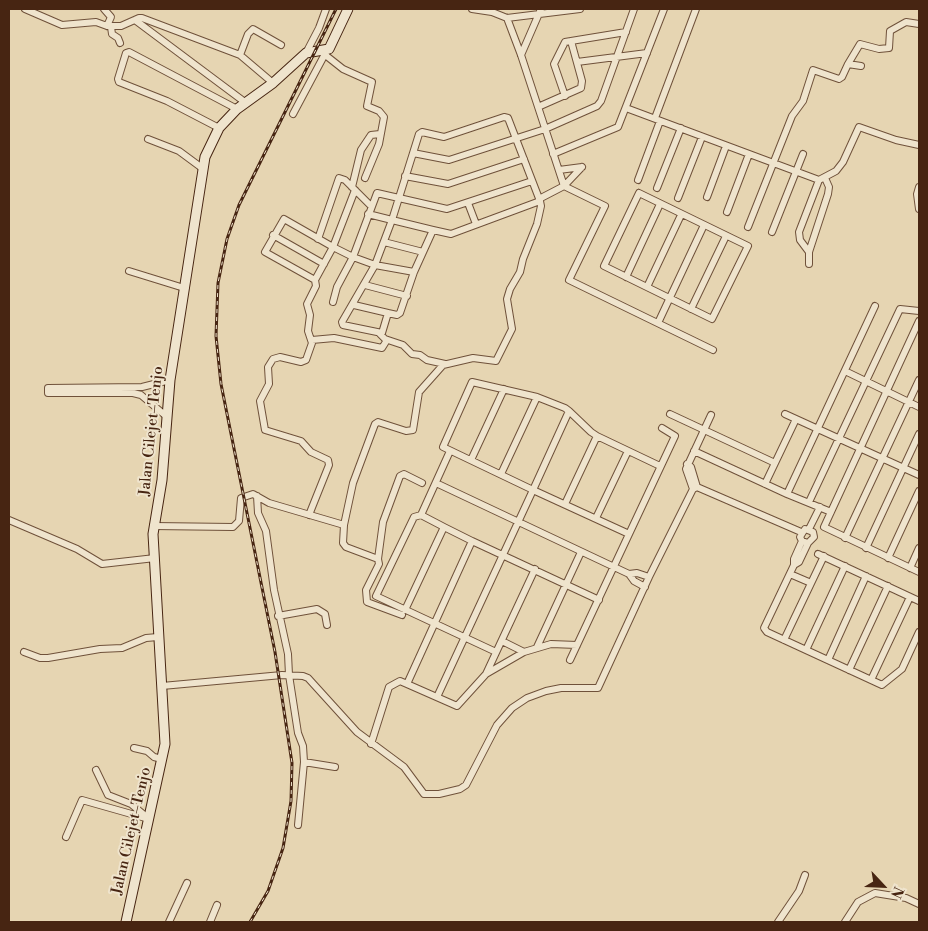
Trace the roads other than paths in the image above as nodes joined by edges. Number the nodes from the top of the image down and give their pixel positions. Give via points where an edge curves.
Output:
1 (25, 9) edge
2 (104, 9) edge
3 (326, 9) edge
4 (348, 9) edge
5 (472, 9) edge
6 (580, 9) edge
7 (634, 9) edge
8 (664, 9) edge
9 (696, 9) edge
10 (540, 12) edge
11 (506, 18) junction
12 (135, 20) junction
13 (919, 24) edge
14 (109, 26) junction
15 (626, 32) junction
16 (571, 41) junction
17 (120, 43) dead end
18 (281, 45) dead end
19 (306, 53) junction
20 (325, 53) junction
21 (647, 53) junction
22 (240, 55) junction
23 (521, 55) junction
24 (616, 57) junction
25 (577, 62) junction
26 (848, 64) junction
27 (861, 66) dead end
28 (273, 83) junction
29 (565, 96) junction
30 (246, 103) junction
31 (538, 107) junction
32 (626, 108) junction
33 (237, 109) junction
34 (293, 114) dead end
35 (657, 120) junction
36 (219, 128) junction
37 (681, 128) junction
38 (545, 129) junction
39 (380, 134) junction
40 (702, 137) junction
41 (516, 138) junction
42 (148, 140) dead end
43 (919, 145) edge
44 (726, 146) junction
45 (413, 153) junction
46 (553, 154) junction
47 (749, 154) junction
48 (803, 154) dead end
49 (524, 159) junction
50 (773, 163) junction
51 (202, 168) junction
52 (559, 170) junction
53 (796, 171) junction
54 (405, 176) junction
55 (365, 178) dead end
56 (822, 179) junction
57 (532, 180) junction
58 (638, 180) dead end
59 (564, 186) junction
60 (919, 187) edge
61 (657, 188) dead end
62 (353, 189) junction
63 (399, 197) junction
64 (707, 197) dead end
65 (678, 198) dead end
66 (539, 200) junction
67 (468, 203) junction
68 (660, 204) junction
69 (371, 206) junction
70 (919, 209) edge
71 (727, 212) dead end
72 (368, 214) junction
73 (681, 215) junction
74 (392, 220) junction
75 (476, 224) junction
76 (704, 225) junction
77 (748, 226) dead end
78 (433, 230) junction
79 (772, 232) dead end
80 (273, 235) junction
81 (726, 236) junction
82 (318, 239) junction
83 (384, 242) junction
84 (333, 247) junction
85 (423, 252) junction
86 (809, 252) junction
87 (353, 257) junction
88 (324, 264) junction
89 (375, 264) junction
90 (809, 264) dead end
91 (129, 271) dead end
92 (414, 272) junction
93 (626, 277) junction
94 (315, 280) junction
95 (364, 285) junction
96 (647, 287) junction
97 (184, 288) junction
98 (407, 296) junction
99 (669, 298) junction
100 (333, 302) dead end
101 (354, 305) junction
102 (875, 306) dead end
103 (691, 309) junction
104 (919, 311) edge
105 (388, 313) junction
106 (919, 320) edge
107 (658, 323) junction
108 (380, 334) junction
109 (312, 340) junction
110 (387, 340) junction
111 (713, 350) dead end
112 (445, 364) junction
113 (845, 371) junction
114 (170, 380) junction
115 (919, 380) edge
116 (866, 381) junction
117 (142, 387) junction
118 (504, 389) junction
119 (48, 390) dead end
120 (68, 390) junction
121 (887, 391) junction
122 (141, 395) junction
123 (537, 397) junction
124 (909, 402) junction
125 (919, 407) edge
126 (569, 411) junction
127 (670, 414) dead end
128 (785, 414) dead end
129 (711, 415) dead end
130 (166, 416) junction
131 (796, 419) junction
132 (662, 428) dead end
133 (818, 429) junction
134 (704, 430) junction
135 (919, 434) edge
136 (597, 436) junction
137 (837, 438) junction
138 (860, 448) junction
139 (450, 451) junction
140 (628, 451) junction
141 (694, 451) junction
142 (883, 458) junction
143 (471, 460) junction
144 (775, 463) junction
145 (660, 466) junction
146 (904, 468) junction
147 (501, 474) junction
148 (919, 475) edge
149 (422, 483) dead end
150 (436, 484) junction
151 (765, 484) junction
152 (695, 488) junction
153 (534, 490) junction
154 (919, 490) edge
155 (787, 494) junction
156 (256, 496) junction
157 (809, 502) junction
158 (565, 504) junction
159 (820, 507) junction
160 (831, 512) junction
161 (309, 514) junction
162 (421, 516) junction
163 (596, 518) junction
164 (9, 520) edge
165 (518, 522) junction
166 (344, 525) junction
167 (154, 526) junction
168 (444, 527) junction
169 (809, 529) junction
170 (801, 532) junction
171 (629, 534) junction
172 (845, 538) junction
173 (472, 540) junction
174 (805, 542) junction
175 (866, 548) junction
176 (919, 548) edge
177 (581, 552) junction
178 (503, 554) junction
179 (155, 558) junction
180 (888, 558) junction
181 (378, 559) junction
182 (613, 566) junction
183 (845, 566) junction
184 (910, 568) junction
185 (535, 569) junction
186 (919, 572) edge
187 (629, 574) junction
188 (790, 574) junction
189 (866, 576) junction
190 (649, 577) junction
191 (811, 583) junction
192 (566, 584) junction
193 (888, 586) junction
194 (645, 587) junction
195 (910, 597) junction
196 (599, 600) junction
197 (919, 601) edge
198 (403, 612) junction
199 (278, 616) junction
200 (434, 623) junction
201 (327, 625) dead end
202 (919, 632) edge
203 (158, 637) junction
204 (465, 637) junction
205 (784, 640) junction
206 (502, 641) junction
207 (577, 645) junction
208 (538, 647) junction
209 (806, 650) junction
210 (24, 652) dead end
211 (496, 652) junction
212 (524, 652) junction
213 (570, 660) dead end
214 (828, 660) junction
215 (849, 670) junction
216 (486, 674) junction
217 (289, 675) junction
218 (871, 680) junction
219 (407, 684) junction
220 (162, 686) junction
221 (438, 697) junction
222 (371, 744) junction
223 (134, 748) dead end
224 (162, 759) junction
225 (304, 762) junction
226 (335, 767) dead end
227 (96, 770) dead end
228 (108, 795) junction
229 (102, 807) junction
230 (149, 819) junction
231 (298, 826) dead end
232 (66, 837) dead end
233 (805, 875) dead end
234 (187, 883) dead end
235 (919, 904) edge
236 (217, 905) dead end
237 (126, 922) edge
238 (169, 922) edge
239 (210, 922) edge
240 (778, 922) edge
241 (845, 922) edge

1 - 14 street via 62,25 96,22
2 - 14 street via 111,17
3 - 19 street
4 - 20 main road
5 - 11 street
6 - 10 street
7 - 15 street
8 - 21 street
9 - 35 street
10 - 11 street
10 - 23 street
11 - 23 street
12 - 14 street via 125,25
12 - 22 street via 142,18
12 - 30 street
13 - 26 street via 906,22 890,31 889,48 860,44
14 - 17 street
15 - 16 street
15 - 24 street
16 - 25 street
16 - 29 street via 564,42 554,64
18 - 22 street via 253,29
19 - 20 main road
19 - 28 main road, Jalan Cilejet–Tenjo
20 - 34 street
20 - 39 street via 343,69 372,82 366,104 384,117
21 - 24 street
21 - 32 street
22 - 28 street
23 - 31 street
24 - 25 street
24 - 38 street via 599,104
25 - 29 street via 582,84 578,90
26 - 27 street
26 - 50 street via 839,79 813,70 803,101 792,116
28 - 30 main road, Jalan Cilejet–Tenjo
29 - 31 street
30 - 33 main road, Jalan Cilejet–Tenjo
31 - 38 street
32 - 35 street
32 - 46 street via 618,127
33 - 36 main road, Jalan Cilejet–Tenjo
33 - 36 street via 126,53 119,82 167,101
35 - 37 street
35 - 58 street
36 - 51 main road, Jalan Cilejet–Tenjo
37 - 40 street
37 - 61 street
38 - 41 street
38 - 46 street
39 - 55 street
39 - 62 street via 371,135 361,150
40 - 44 street
40 - 65 street
41 - 45 street via 449,160
41 - 45 street via 508,118 504,117 444,137 420,132
41 - 49 street
42 - 51 street via 179,151
43 - 56 street via 859,127 843,162 836,171
44 - 47 street
44 - 64 street
45 - 54 street
46 - 52 street
47 - 50 street
47 - 71 street
48 - 53 street
49 - 54 street via 448,184
49 - 57 street
50 - 53 street
50 - 77 street
51 - 97 main road, Jalan Cilejet–Tenjo
52 - 59 street
52 - 59 street via 582,167
53 - 56 street
53 - 79 street
54 - 63 street
56 - 86 street via 830,190
56 - 86 street via 799,232 800,240
57 - 66 street
57 - 67 street
59 - 66 street
59 - 107 street via 605,206 569,280
60 - 70 street
62 - 69 street
62 - 82 street via 340,177 337,179
62 - 84 street
63 - 67 street via 447,209
63 - 69 street via 379,192
63 - 74 street
66 - 75 street
66 - 112 street via 537,224 507,300 512,328 496,361 473,358
67 - 75 street
68 - 73 street
68 - 93 street
68 - 93 street via 639,194 604,266
69 - 72 street
72 - 74 street
72 - 87 street
73 - 76 street
73 - 96 street
74 - 78 street
74 - 83 street
75 - 78 street via 451,234
76 - 81 street
76 - 99 street
78 - 85 street
80 - 82 street via 284,220
80 - 88 street
80 - 94 street via 265,253
81 - 103 street
81 - 103 street via 748,246 712,319
82 - 84 street
83 - 85 street
83 - 89 street
84 - 87 street
84 - 88 street
85 - 92 street
86 - 90 street
87 - 89 street
87 - 100 street via 337,286
88 - 94 street
89 - 92 street
89 - 95 street
91 - 97 street
92 - 98 street
93 - 96 street
94 - 109 street via 316,286 307,304 310,315 308,331
95 - 98 street
95 - 101 street
96 - 99 street
97 - 114 main road, Jalan Cilejet–Tenjo
98 - 105 street via 399,314
99 - 103 street
99 - 107 street
101 - 105 street
101 - 108 street via 342,325
102 - 113 street
104 - 116 street via 900,309
105 - 108 street
106 - 121 street
107 - 111 street
108 - 110 street
109 - 110 street via 334,338 382,348
109 - 161 street via 304,362 278,357 271,361 268,367 270,384 260,401 265,430 301,441 311,452 328,460 329,465
110 - 112 street via 403,345 410,353 426,360
112 - 166 street via 419,392 413,430 375,424 353,483
113 - 116 street
113 - 133 street
114 - 117 street
114 - 130 main road, Jalan Cilejet–Tenjo
115 - 124 street
116 - 121 street
116 - 137 street
117 - 120 street
117 - 122 street
118 - 123 street
118 - 139 street via 472,382 443,444
118 - 143 street
119 - 120 street
120 - 122 street
121 - 124 street
121 - 138 street
122 - 130 street
123 - 126 street
123 - 147 street
124 - 125 street
124 - 142 street
126 - 136 street
126 - 153 street
127 - 134 street
128 - 131 street
129 - 134 street
130 - 167 main road, Jalan Cilejet–Tenjo via 162,480
131 - 133 street
131 - 144 street
132 - 145 street via 675,436
133 - 137 street
133 - 155 street
134 - 141 street
134 - 144 street
135 - 146 street
136 - 140 street
136 - 158 street
137 - 138 street
137 - 157 street
138 - 142 street
138 - 160 street
139 - 143 street
139 - 150 street
140 - 145 street
140 - 163 street
141 - 151 street
141 - 152 street via 686,469
142 - 146 street
142 - 172 street
143 - 147 street
144 - 151 street
145 - 171 street
146 - 148 street
146 - 175 street
147 - 153 street
149 - 181 street via 404,474 400,476 383,522
150 - 162 street
150 - 165 street
151 - 155 street
152 - 170 street
152 - 190 street
153 - 158 street
153 - 165 street
154 - 180 street
155 - 157 street
156 - 161 street
156 - 167 street via 251,494 241,498 239,521 233,527
156 - 199 street via 266,531
157 - 159 street
158 - 163 street
159 - 160 street
159 - 169 street
160 - 172 street via 824,529
161 - 166 street
162 - 168 street
162 - 198 street via 414,517 376,594
163 - 171 street
164 - 179 street via 77,549 102,564
165 - 177 street
165 - 178 street
166 - 181 street via 345,546
167 - 179 main road, Jalan Cilejet–Tenjo
168 - 173 street
168 - 198 street
169 - 170 street
169 - 174 street via 814,536
170 - 174 street
171 - 182 street
172 - 175 street
173 - 178 street
173 - 200 street
174 - 188 street via 794,559
175 - 180 street
176 - 184 street
177 - 182 street
177 - 192 street
178 - 185 street
178 - 204 street
179 - 203 main road, Jalan Cilejet–Tenjo
180 - 184 street
181 - 198 street via 379,564 366,590 366,602
182 - 187 street
182 - 196 street
183 - 189 street
183 - 191 street via 821,555
183 - 209 street
184 - 186 street
185 - 192 street
185 - 206 street
187 - 190 street
187 - 194 street
188 - 191 street
188 - 205 street via 764,628
189 - 193 street
189 - 214 street
190 - 194 street
191 - 205 street
192 - 196 street
192 - 208 street
193 - 195 street
193 - 215 street
194 - 222 street via 598,688 546,691 512,708 497,725 466,785 460,789 424,794 404,767
195 - 197 street
195 - 218 street
196 - 207 street
198 - 200 street
199 - 201 street via 317,609 325,614
199 - 217 street via 288,654
200 - 204 street
200 - 219 street
202 - 218 street via 902,669 882,685
203 - 210 street via 142,639 122,648 48,658
203 - 220 main road, Jalan Cilejet–Tenjo
204 - 211 street
204 - 221 street
205 - 209 street
206 - 211 street
206 - 212 street
207 - 208 street
207 - 213 street
208 - 212 street
209 - 214 street
211 - 216 street
212 - 216 street
214 - 215 street
215 - 218 street
216 - 221 street via 457,706
217 - 220 street
217 - 222 street via 308,678 333,708
217 - 225 street
219 - 221 street
219 - 222 street via 400,680 389,687
220 - 224 main road, Jalan Cilejet–Tenjo via 166,732
223 - 224 street
224 - 230 main road, Jalan Cilejet–Tenjo
225 - 226 street
225 - 231 street
227 - 228 street
228 - 229 street
228 - 230 street via 131,804
229 - 230 street
229 - 232 street via 81,801
230 - 237 main road, Jalan Cilejet–Tenjo
233 - 240 street via 800,891
234 - 238 street
235 - 241 street via 906,898 875,893 858,902
236 - 239 street

